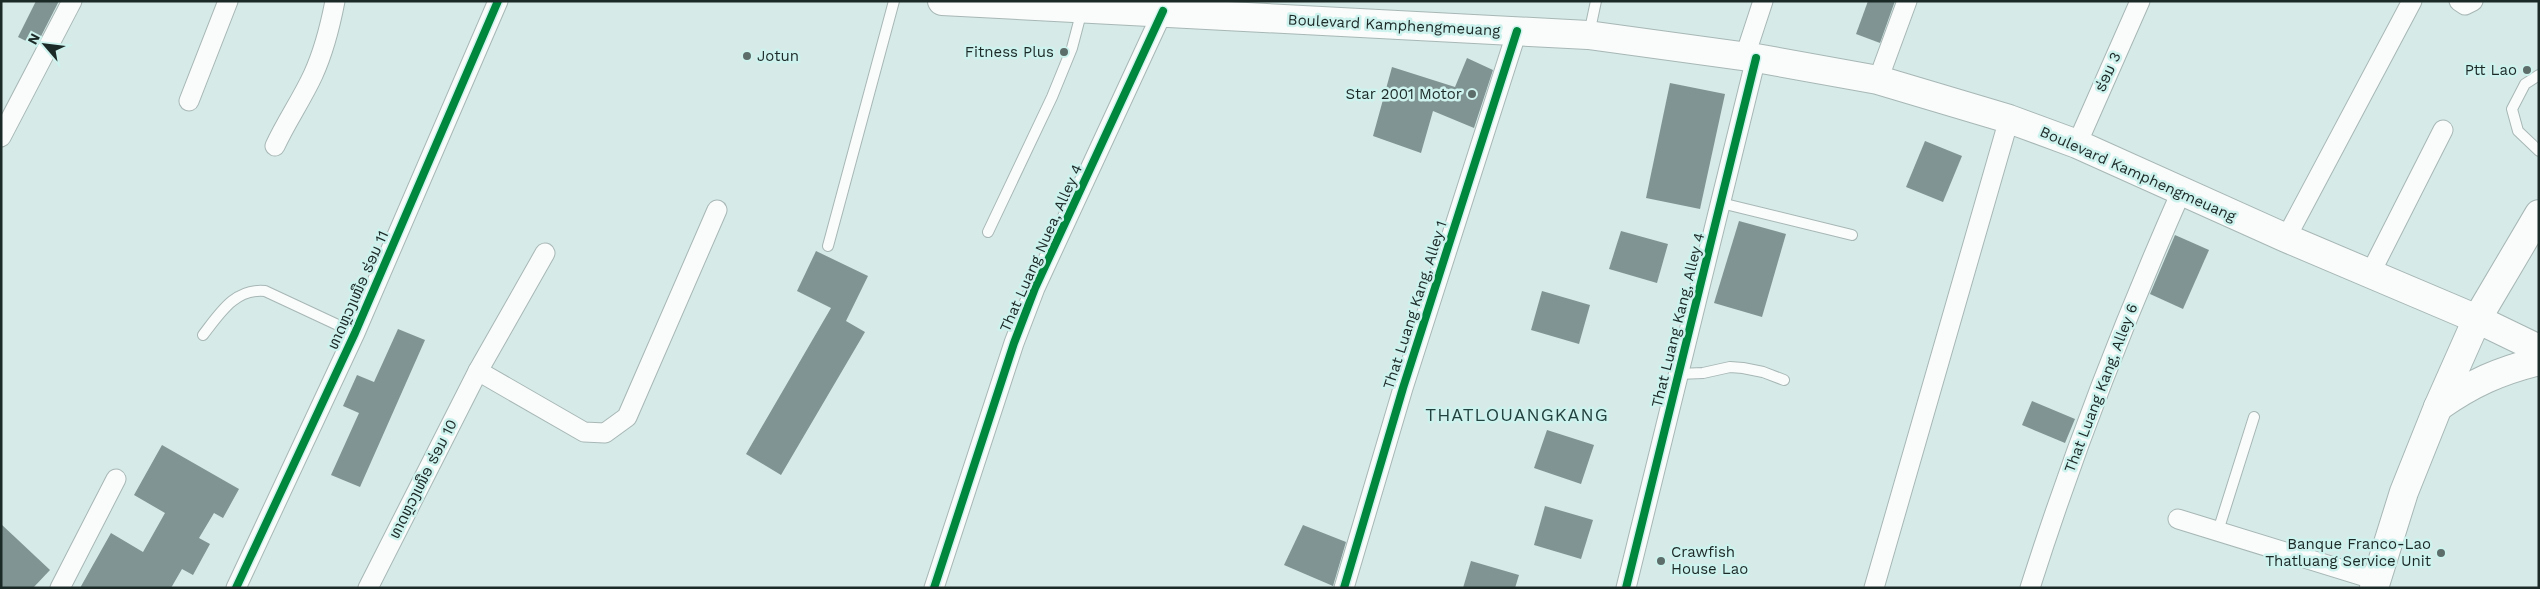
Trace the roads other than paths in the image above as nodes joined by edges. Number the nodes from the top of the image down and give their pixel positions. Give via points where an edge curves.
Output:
1 (72, 1) edge
2 (228, 1) edge
3 (335, 1) edge
4 (498, 1) edge
5 (894, 1) edge
6 (942, 1) edge
7 (1596, 1) edge
8 (1763, 1) edge
9 (1907, 1) edge
10 (2140, 1) edge
11 (2412, 1) edge
12 (2459, 1) edge
13 (2473, 1) edge
14 (1096, 6) edge
15 (1163, 11) junction
16 (1292, 11) edge
17 (1517, 31) junction
18 (1588, 35) junction
19 (1750, 57) junction
20 (2539, 75) edge
21 (1878, 80) junction
22 (188, 100) dead end
23 (2008, 119) junction
24 (2443, 130) dead end
25 (1, 137) edge
26 (2077, 144) junction
27 (275, 146) dead end
28 (2539, 151) edge
29 (2181, 192) junction
30 (1720, 203) junction
31 (717, 210) dead end
32 (2539, 214) edge
33 (988, 232) dead end
34 (1852, 235) dead end
35 (2286, 238) junction
36 (828, 246) dead end
37 (545, 253) dead end
38 (2370, 274) junction
39 (2477, 319) junction
40 (355, 333) junction
41 (202, 335) dead end
42 (2539, 349) edge
43 (2539, 361) edge
44 (478, 371) junction
45 (1678, 374) junction
46 (1784, 380) dead end
47 (2438, 407) junction
48 (2254, 417) dead end
49 (116, 479) dead end
50 (2178, 518) dead end
51 (2218, 531) junction
52 (2375, 584) edge
53 (60, 588) edge
54 (236, 588) edge
55 (368, 588) edge
56 (934, 588) edge
57 (1344, 588) edge
58 (1626, 588) edge
59 (1874, 588) edge
60 (2030, 588) edge

1 - 25 street
2 - 22 street
3 - 27 street via 328,37 313,75
4 - 40 street, ທາດຫຼວງເໜືອ ຮ່ອມ 11
5 - 36 lane
6 - 14 main road, Boulevard Kamphengmeuang
7 - 18 lane
8 - 19 street, That Luang Kang, Alley 4
9 - 21 street
10 - 26 street, ຮ່ອມ 3
11 - 35 street
12 - 13 street via 2465,5
14 - 15 main road, Boulevard Kamphengmeuang
14 - 33 lane via 1076,37 1052,97
15 - 16 main road, Boulevard Kamphengmeuang
15 - 56 street, That Luang Nuea, Alley 4 via 1035,288
16 - 17 main road, Boulevard Kamphengmeuang
17 - 18 main road, Boulevard Kamphengmeuang
17 - 57 street, That Luang Kang, Alley 1 via 1403,388
18 - 19 main road, Boulevard Kamphengmeuang
19 - 21 main road, Boulevard Kamphengmeuang
19 - 30 street, That Luang Kang, Alley 4
20 - 28 lane via 2525,84 2512,110 2518,131
21 - 23 main road, Boulevard Kamphengmeuang
23 - 26 main road, Boulevard Kamphengmeuang
23 - 59 street
24 - 38 street
26 - 29 main road, Boulevard Kamphengmeuang
29 - 35 main road, Boulevard Kamphengmeuang
29 - 60 street, That Luang Kang, Alley 6 via 2132,306 2058,499
30 - 34 lane
30 - 45 street, That Luang Kang, Alley 4
31 - 44 street via 627,417 605,433 584,432
32 - 39 main road
35 - 38 main road, Boulevard Kamphengmeuang
37 - 44 street, ທາດຫຼວງເໜືອ ຮ່ອມ 10
38 - 39 main road, Boulevard Kamphengmeuang
39 - 42 main road, Boulevard Kamphengmeuang
39 - 47 main road
40 - 41 lane via 265,291 254,290 243,292
40 - 54 street, ທາດຫຼວງເໜືອ ຮ່ອມ 11
43 - 47 main road via 2500,371 2468,386
44 - 55 street, ທາດຫຼວງເໜືອ ຮ່ອມ 10
45 - 46 lane via 1743,368
45 - 58 street, That Luang Kang, Alley 4
47 - 52 main road via 2404,492
48 - 51 lane
49 - 53 street
50 - 51 street
51 - 52 street

